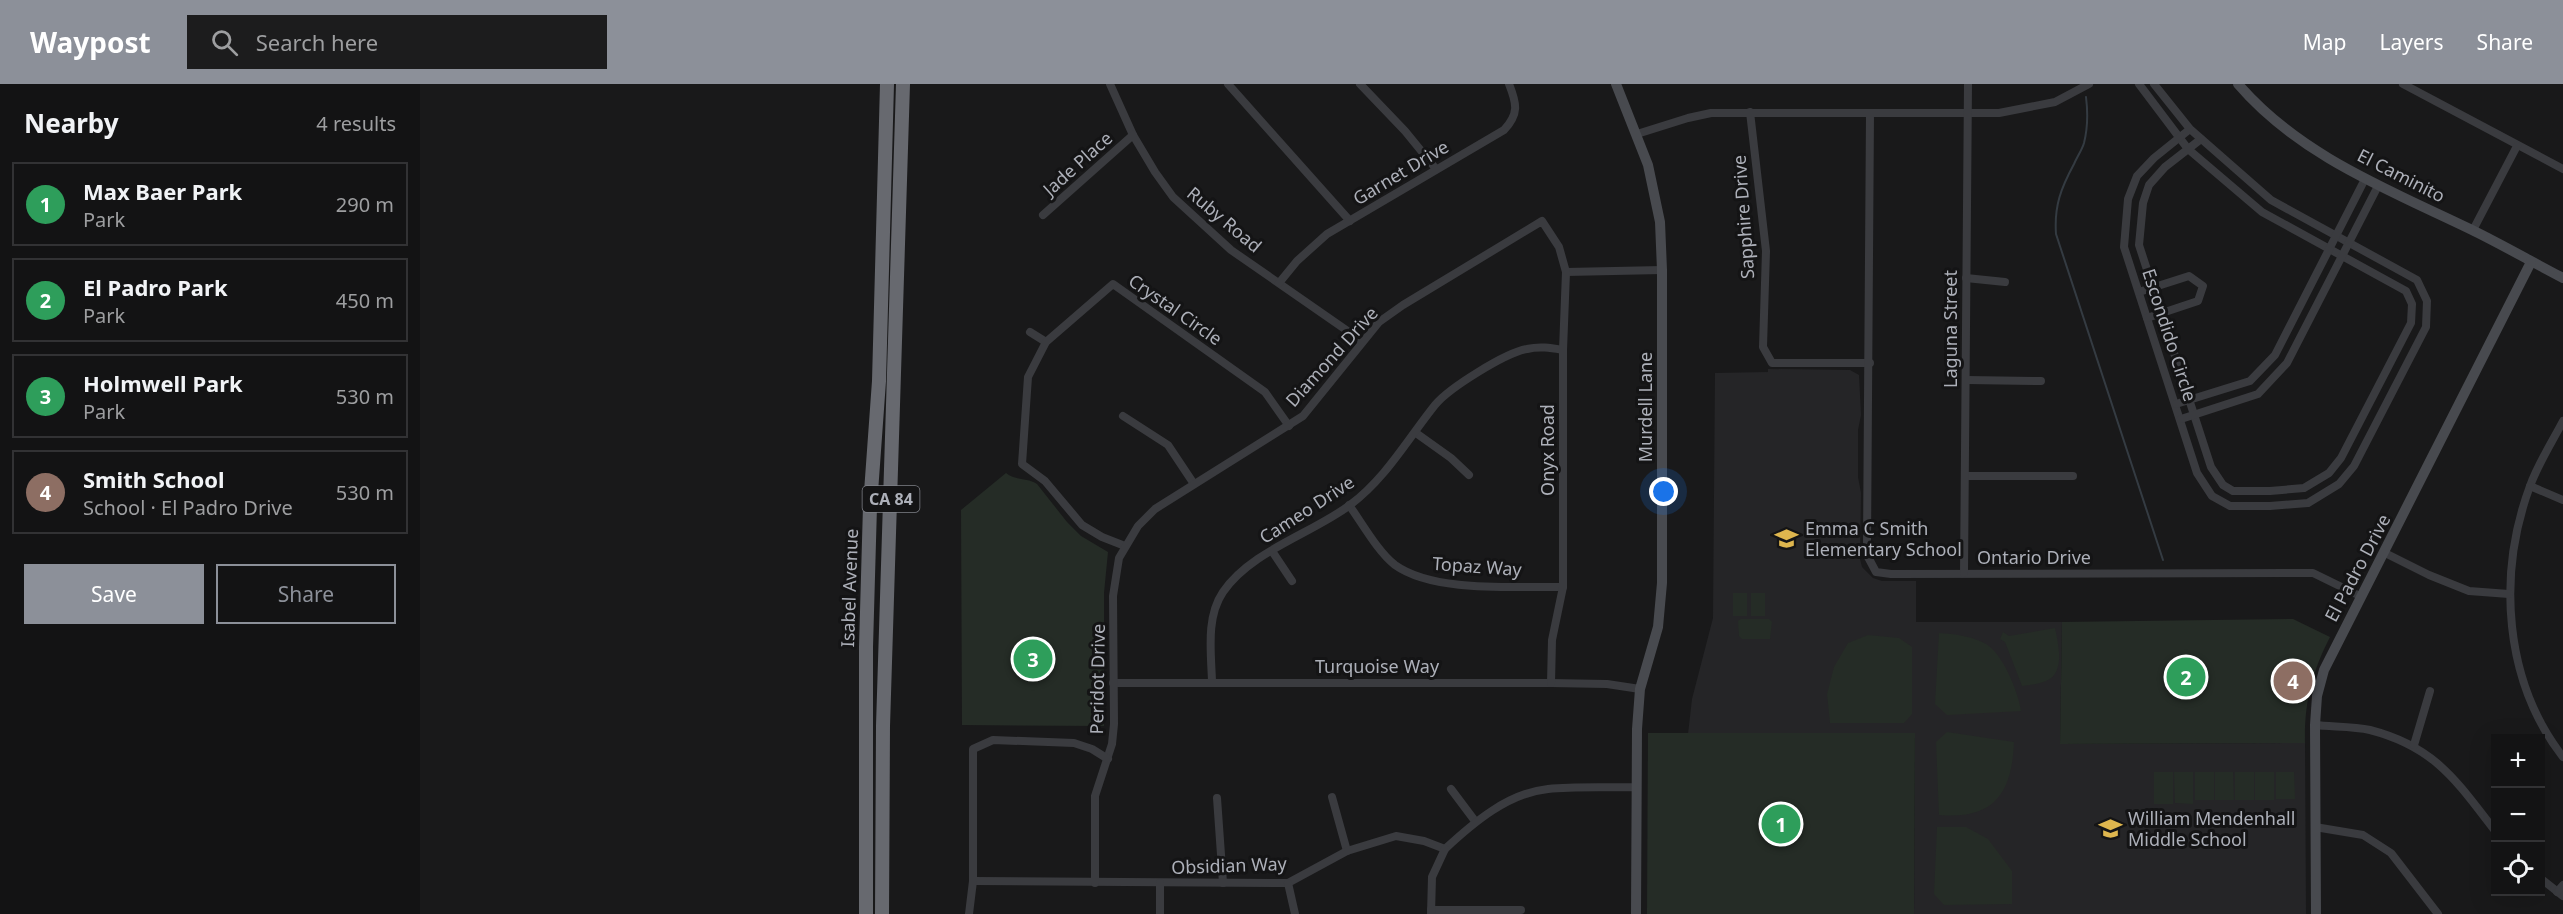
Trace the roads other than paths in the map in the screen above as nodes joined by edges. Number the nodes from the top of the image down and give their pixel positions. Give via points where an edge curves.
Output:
1 (887, 84) edge
2 (903, 84) edge
3 (1110, 84) edge
4 (1228, 84) edge
5 (1360, 84) edge
6 (1509, 84) edge
7 (1616, 84) edge
8 (1968, 84) edge
9 (2089, 84) edge
10 (2139, 84) edge
11 (2154, 84) edge
12 (2238, 84) edge
13 (2403, 84) edge
14 (1750, 112) junction
15 (1870, 113) junction
16 (1968, 114) junction
17 (2190, 129) junction
18 (1637, 134) junction
19 (1133, 135) junction
20 (2179, 138) junction
21 (2201, 139) junction
22 (2517, 146) junction
23 (2188, 149) junction
24 (1436, 169) junction
25 (2563, 169) edge
26 (2365, 179) junction
27 (2378, 186) junction
28 (1043, 216) dead end
29 (1350, 220) junction
30 (1542, 221) joint
31 (2473, 230) junction
32 (2336, 237) junction
33 (2349, 243) junction
34 (2328, 250) junction
35 (2342, 256) junction
36 (2531, 262) junction
37 (1662, 270) junction
38 (1566, 272) junction
39 (1966, 278) junction
40 (2563, 278) edge
41 (2005, 282) dead end
42 (1279, 283) junction
43 (2154, 288) junction
44 (2139, 292) junction
45 (2161, 314) junction
46 (2146, 318) junction
47 (1030, 332) dead end
48 (1362, 341) junction
49 (1046, 342) junction
50 (1563, 350) junction
51 (2275, 355) junction
52 (1870, 363) junction
53 (2287, 363) junction
54 (2387, 370) junction
55 (2400, 377) junction
56 (1966, 380) junction
57 (2041, 381) dead end
58 (2190, 400) junction
59 (2176, 404) junction
60 (2195, 414) junction
61 (1123, 416) dead end
62 (2181, 418) junction
63 (2563, 421) edge
64 (1288, 426) junction
65 (1416, 433) junction
66 (1469, 475) dead end
67 (1966, 476) junction
68 (2073, 476) dead end
69 (1194, 484) junction
70 (2530, 486) junction
71 (2270, 491) junction
72 (2563, 500) edge
73 (1349, 505) junction
74 (2270, 506) junction
75 (1125, 546) junction
76 (1272, 551) junction
77 (2385, 553) junction
78 (1964, 573) junction
79 (1292, 581) dead end
80 (1563, 587) junction
81 (2509, 594) junction
82 (2360, 596) junction
83 (1212, 681) junction
84 (1113, 683) junction
85 (1551, 683) junction
86 (1640, 689) junction
87 (2430, 691) dead end
88 (2315, 725) junction
89 (2414, 745) junction
90 (2563, 757) edge
91 (1108, 759) junction
92 (1637, 788) junction
93 (1451, 789) dead end
94 (1332, 797) dead end
95 (1217, 798) dead end
96 (1475, 821) junction
97 (2491, 826) edge
98 (2315, 827) junction
99 (1445, 849) junction
100 (1347, 851) junction
101 (973, 881) junction
102 (2545, 881) edge
103 (1095, 882) junction
104 (1160, 882) junction
105 (1222, 882) junction
106 (1288, 882) junction
107 (2563, 885) edge
108 (2560, 894) edge
109 (1521, 910) dead end
110 (1431, 912) edge
111 (866, 914) edge
112 (882, 914) edge
113 (969, 914) edge
114 (1160, 914) edge
115 (1295, 914) edge
116 (1636, 914) edge
117 (2316, 914) edge
118 (2438, 914) edge

1 - 111 highway, Isabel Avenue via 879,381 866,647
2 - 112 highway, CA 84 via 884,714
3 - 19 street, Ruby Road
4 - 29 street
5 - 24 street
6 - 24 street, Garnet Drive via 1517,108 1510,124
7 - 18 street, Murdell Lane
8 - 16 street, Laguna Street
9 - 16 street via 2055,102 2024,110
10 - 20 street, Escondido Circle
11 - 17 street, Escondido Circle
12 - 26 street, El Caminito via 2280,127
13 - 22 street
14 - 15 street
14 - 18 street via 1711,113
14 - 52 street, Sapphire Drive via 1766,251 1763,347 1772,363
15 - 16 street
15 - 52 street, Ontario Drive
16 - 39 street, Laguna Street
17 - 20 street, Escondido Circle
17 - 21 street, Escondido Circle
18 - 37 street, Murdell Lane via 1660,222
19 - 28 street, Jade Place
19 - 42 street, Ruby Road via 1173,197 1231,250
20 - 23 street, Escondido Circle
20 - 44 street, Escondido Circle via 2137,176 2128,199 2124,247
21 - 23 street, Escondido Circle
21 - 32 street, Escondido Circle via 2271,200
22 - 25 street
22 - 31 street
23 - 34 street, Escondido Circle via 2262,212
23 - 43 street, Escondido Circle via 2149,185 2142,203 2139,245
24 - 29 street, Garnet Drive
26 - 27 street, El Caminito
26 - 32 street
27 - 31 street, El Caminito
27 - 33 street
29 - 42 street, Garnet Drive via 1316,243
30 - 38 street, Onyx Road via 1558,247
30 - 48 street, Diamond Drive via 1402,305
31 - 36 street, El Caminito
32 - 33 street, Escondido Circle
32 - 34 street
33 - 35 street
33 - 55 street, Escondido Circle via 2417,280 2427,301 2426,327
34 - 35 street, Escondido Circle
34 - 51 street
35 - 53 street
35 - 54 street, Escondido Circle via 2406,291 2412,304 2411,323
36 - 40 street, El Caminito
36 - 77 street, El Padro Drive
37 - 38 street
37 - 86 street, Murdell Lane via 1662,591 1658,627
38 - 50 street, Onyx Road
39 - 41 street
39 - 56 street, Laguna Street
42 - 48 street, Ruby Road
43 - 44 street
43 - 45 street, Escondido Circle
43 - 45 street via 2189,276 2203,286 2198,301
44 - 46 street, Escondido Circle
45 - 46 street
45 - 58 street, Escondido Circle
46 - 59 street, Escondido Circle
47 - 49 street
48 - 64 street, Diamond Drive via 1303,416
49 - 64 street, Crystal Circle via 1113,284 1264,392
49 - 75 street, Crystal Circle via 1028,377 1022,465 1045,481 1082,525
50 - 65 street, Cameo Drive via 1527,349 1498,361 1436,403
50 - 80 street, Onyx Road
51 - 53 street
51 - 58 street via 2250,381
52 - 78 street, Ontario Drive via 1870,565 1876,572 1891,574
53 - 60 street via 2258,394
54 - 55 street
54 - 71 street, Escondido Circle via 2341,458 2329,473 2304,488
55 - 74 street, Escondido Circle via 2354,466 2339,484 2308,503
56 - 57 street
56 - 67 street, Laguna Street
58 - 59 street
58 - 60 street, Escondido Circle
59 - 62 street, Escondido Circle
60 - 62 street
60 - 71 street, Escondido Circle via 2211,467 2223,485 2234,491
61 - 69 street via 1168,445
62 - 74 street, Escondido Circle via 2197,473 2212,496 2230,506
63 - 70 street
64 - 69 street, Diamond Drive
65 - 66 street
65 - 73 street, Cameo Drive via 1384,475
67 - 68 street
67 - 78 street, Laguna Street
69 - 75 street, Diamond Drive via 1155,509
70 - 72 street
70 - 81 street via 2514,543
71 - 74 street
73 - 76 street, Cameo Drive
73 - 80 street, Topaz Way via 1395,565 1428,581
75 - 84 street, Peridot Drive via 1119,558 1113,596
76 - 79 street
76 - 83 street, Cameo Drive via 1238,575 1222,593 1211,632
77 - 81 street via 2469,591
77 - 82 street, El Padro Drive
78 - 82 street, Ontario Drive via 2313,573
80 - 85 street, Onyx Road via 1552,640
81 - 90 street via 2515,653 2532,709
82 - 88 street, El Padro Drive via 2324,670
83 - 84 street, Turquoise Way
83 - 85 street, Turquoise Way
84 - 91 street, Peridot Drive via 1114,724
85 - 86 street, Turquoise Way
86 - 92 street, Murdell Lane
87 - 89 street
88 - 89 street via 2369,730
88 - 98 street, El Padro Drive
89 - 97 street via 2452,776
91 - 101 street via 1074,743 993,740 973,749
91 - 103 street, Peridot Drive via 1095,796
92 - 96 street via 1546,789 1514,799
92 - 116 street, Murdell Lane
93 - 96 street
94 - 100 street
95 - 105 street
96 - 99 street
98 - 117 street, El Padro Drive
98 - 118 street via 2363,835 2391,853
99 - 100 street, Obsidian Way via 1395,836
99 - 110 street via 1432,877
100 - 106 street, Obsidian Way
101 - 103 street, Obsidian Way
101 - 113 street
102 - 108 street
103 - 104 street, Obsidian Way
104 - 105 street, Obsidian Way
104 - 114 street
105 - 106 street, Obsidian Way
106 - 115 street
107 - 108 street
109 - 110 street

